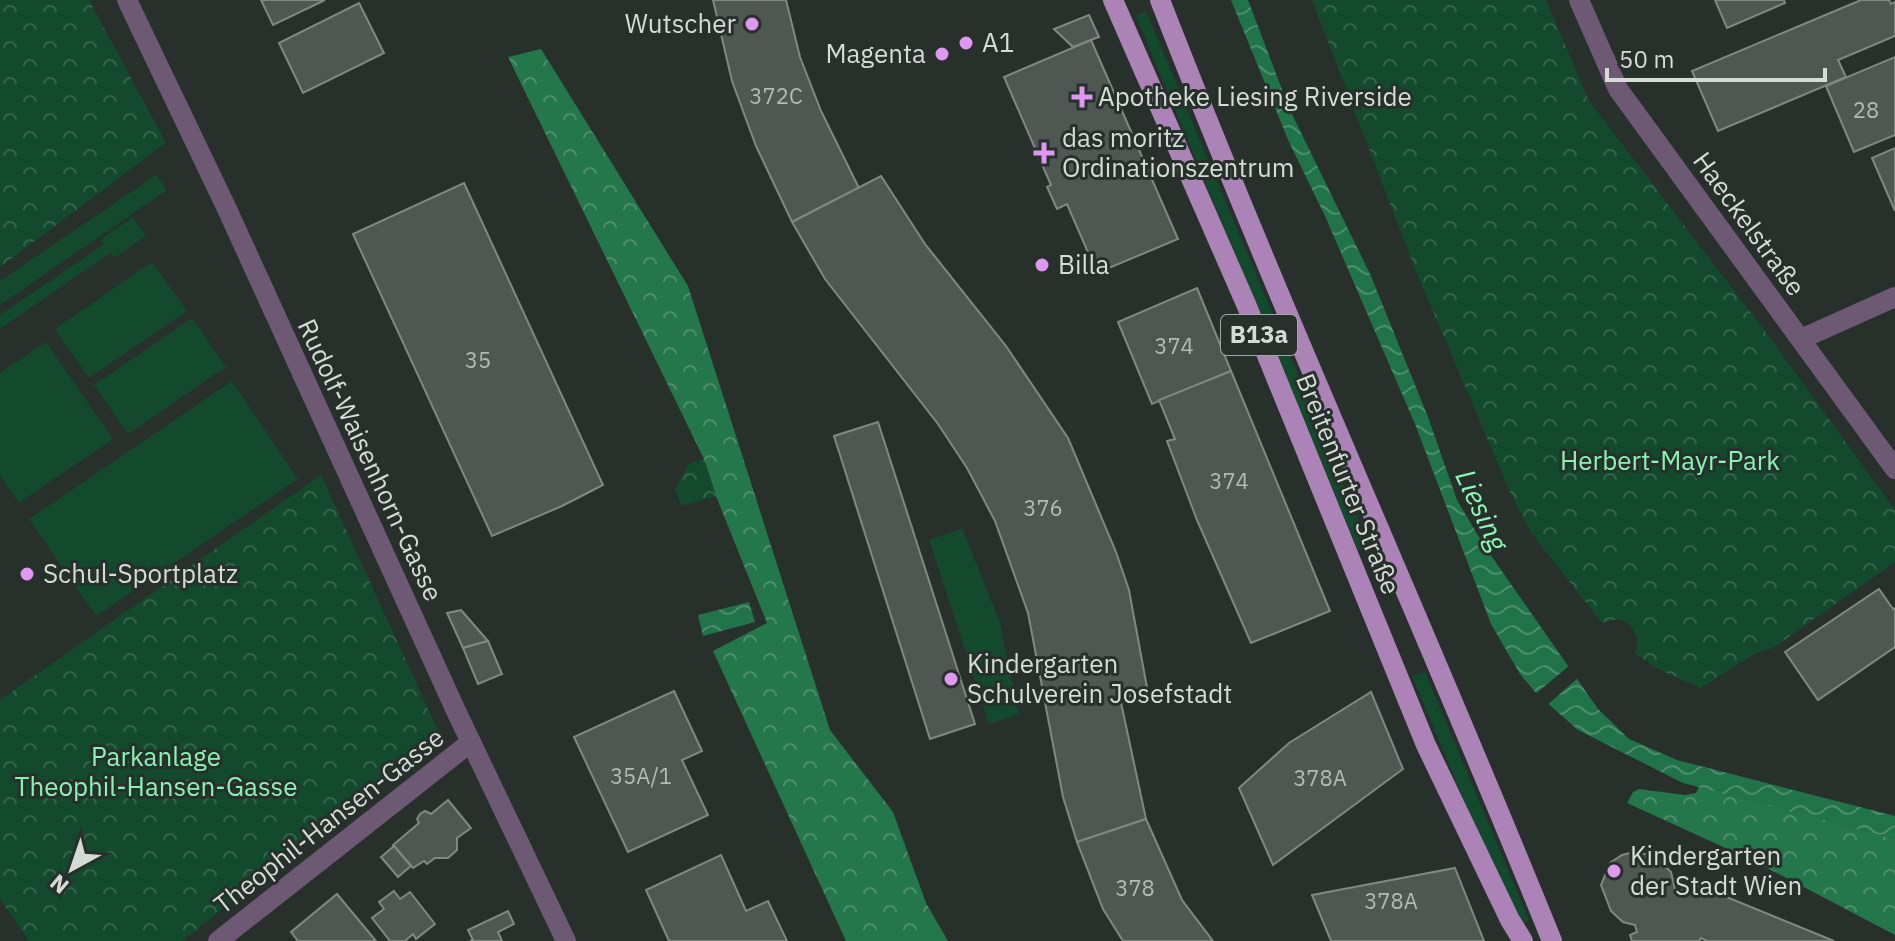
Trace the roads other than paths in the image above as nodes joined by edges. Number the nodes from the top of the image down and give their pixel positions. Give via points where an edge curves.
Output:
1 (127, 0) edge
2 (1113, 0) edge
3 (1160, 0) edge
4 (1579, 0) edge
5 (1895, 297) edge
6 (1801, 339) junction
7 (1895, 469) edge
8 (1412, 610) junction
9 (1378, 626) junction
10 (471, 742) junction
11 (218, 941) edge
12 (566, 941) edge
13 (1523, 941) edge
14 (1552, 941) edge

1 - 10 street, Rudolf-Waisenhorn-Gasse
2 - 9 main road, Breitenfurter Straße / B13a
3 - 8 main road, Breitenfurter Straße / B13a
4 - 6 street, Haeckelstraße via 1618,89
5 - 6 street
6 - 7 street, Haeckelstraße
8 - 9 main road
8 - 14 main road, Breitenfurter Straße / B13a
9 - 13 main road, Breitenfurter Straße / B13a via 1426,745
10 - 11 street, Theophil-Hansen-Gasse
10 - 12 street, Rudolf-Waisenhorn-Gasse

